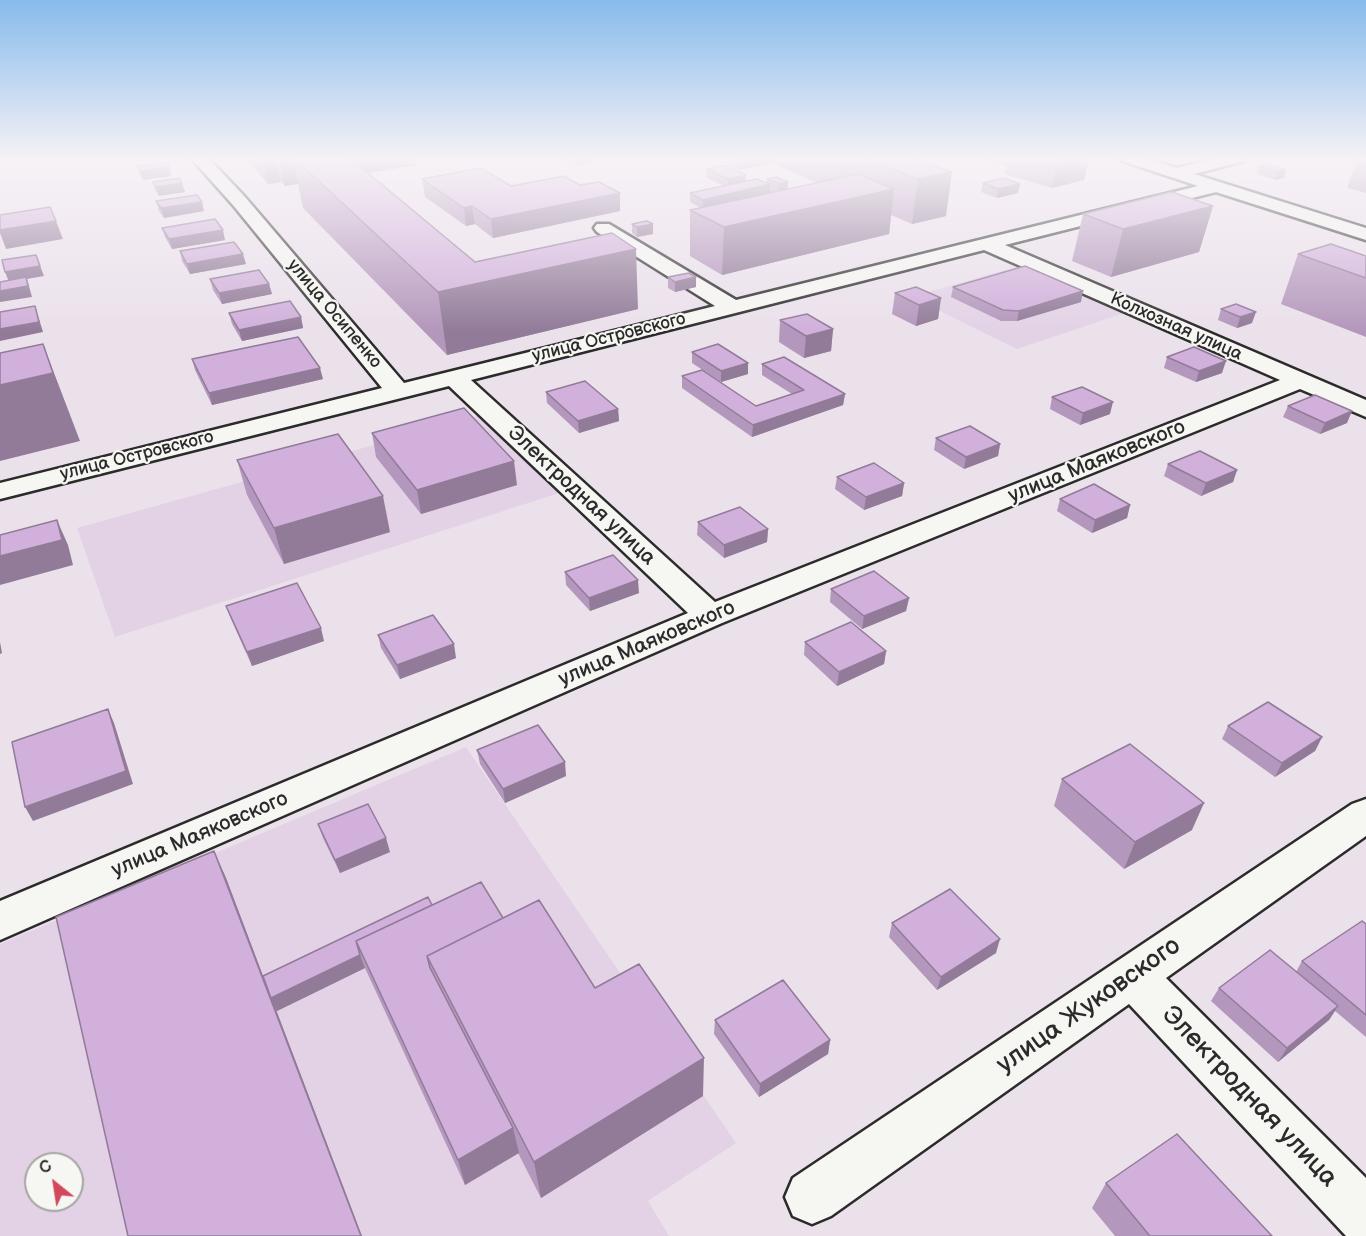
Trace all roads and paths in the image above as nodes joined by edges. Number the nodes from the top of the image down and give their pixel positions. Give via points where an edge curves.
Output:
1 (252, 216) edge
2 (1099, 216) edge
3 (1310, 216) edge
4 (603, 228) dead end
5 (1366, 234) edge
6 (986, 244) junction
7 (732, 308) junction
8 (452, 376) junction
9 (1299, 381) junction
10 (398, 390) junction
11 (1366, 409) edge
12 (0, 491) edge
13 (710, 616) junction
14 (1366, 815) edge
15 (0, 921) edge
16 (1133, 976) junction
17 (812, 1197) dead end
18 (1366, 1217) edge

1 - 10 street, улица Осипенко
2 - 6 street, улица Островского
3 - 5 street
4 - 7 street
6 - 7 street, улица Островского
6 - 9 street, Колхозная улица
7 - 8 street, улица Островского
8 - 10 street, улица Островского
8 - 13 street, Электродная улица
9 - 11 street, Колхозная улица
9 - 13 street, улица Маяковского
10 - 12 street, улица Островского
13 - 15 street, улица Маяковского
14 - 16 street, улица Жуковского
16 - 17 street, улица Жуковского
16 - 18 street, Электродная улица

